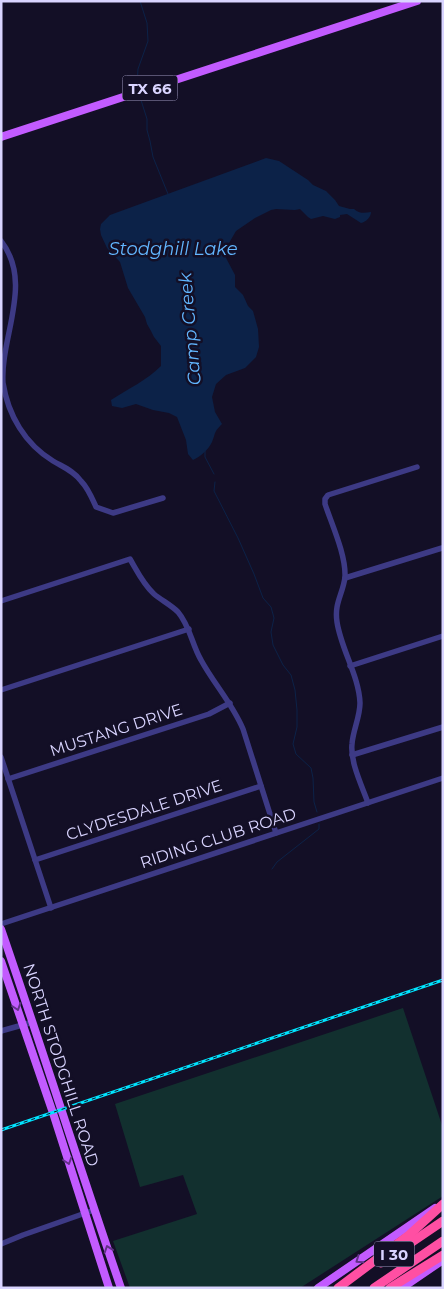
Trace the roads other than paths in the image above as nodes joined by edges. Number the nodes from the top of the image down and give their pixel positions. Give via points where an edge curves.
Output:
1 (416, 1) edge
2 (1, 137) edge
3 (1, 241) edge
4 (417, 467) dead end
5 (163, 498) dead end
6 (442, 548) edge
7 (345, 578) junction
8 (1, 601) edge
9 (189, 629) junction
10 (443, 636) edge
11 (350, 666) junction
12 (1, 690) edge
13 (230, 703) junction
14 (443, 727) edge
15 (352, 756) junction
16 (1, 757) edge
17 (443, 778) edge
18 (8, 779) junction
19 (262, 786) junction
20 (368, 803) junction
21 (276, 833) junction
22 (35, 860) junction
23 (51, 908) junction
24 (1, 924) edge
25 (1, 929) edge
26 (1, 961) edge
27 (33, 1022) junction
28 (23, 1025) junction
29 (1, 1032) edge
30 (443, 1203) edge
31 (94, 1210) junction
32 (85, 1213) junction
33 (443, 1221) edge
34 (443, 1241) edge
35 (1, 1244) edge
36 (443, 1255) edge
37 (443, 1260) edge
38 (109, 1288) edge
39 (121, 1288) edge
40 (318, 1288) edge
41 (338, 1288) edge
42 (345, 1288) edge
43 (374, 1288) edge
44 (390, 1288) edge
45 (402, 1288) edge

1 - 2 main road, TX 66
3 - 5 street via 13,266 15,286 2,362 3,382 10,408 24,435 43,454 76,476 87,488 96,507 113,513
4 - 7 street via 328,495 325,499 343,556
6 - 7 street
7 - 11 street via 336,610
8 - 9 street via 130,559 152,593 177,611
9 - 12 street
9 - 13 street via 201,662
10 - 11 street
11 - 15 street via 360,702
13 - 18 street, MUSTANG DRIVE via 209,714
13 - 19 street via 243,729
14 - 15 street
15 - 20 street
16 - 18 street
17 - 20 street, RIDING CLUB ROAD
18 - 22 street
19 - 21 street
19 - 22 street, CLYDESDALE DRIVE
20 - 21 street, RIDING CLUB ROAD
21 - 23 street, RIDING CLUB ROAD
22 - 23 street
23 - 24 street, RIDING CLUB ROAD
25 - 27 main road, NORTH STODGHILL ROAD
26 -> 28 main road, NORTH STODGHILL ROAD
27 - 28 street
27 - 31 main road, NORTH STODGHILL ROAD
28 - 29 street
28 -> 32 main road, NORTH STODGHILL ROAD
30 -> 40 main road
30 - 41 highway via 409,1235
31 - 32 street
39 -> 31 main road, NORTH STODGHILL ROAD
32 - 35 street
32 - 38 main road, NORTH STODGHILL ROAD
33 - 42 highway, I 30
34 - 43 highway, I 30
36 - 44 highway
37 - 45 main road

